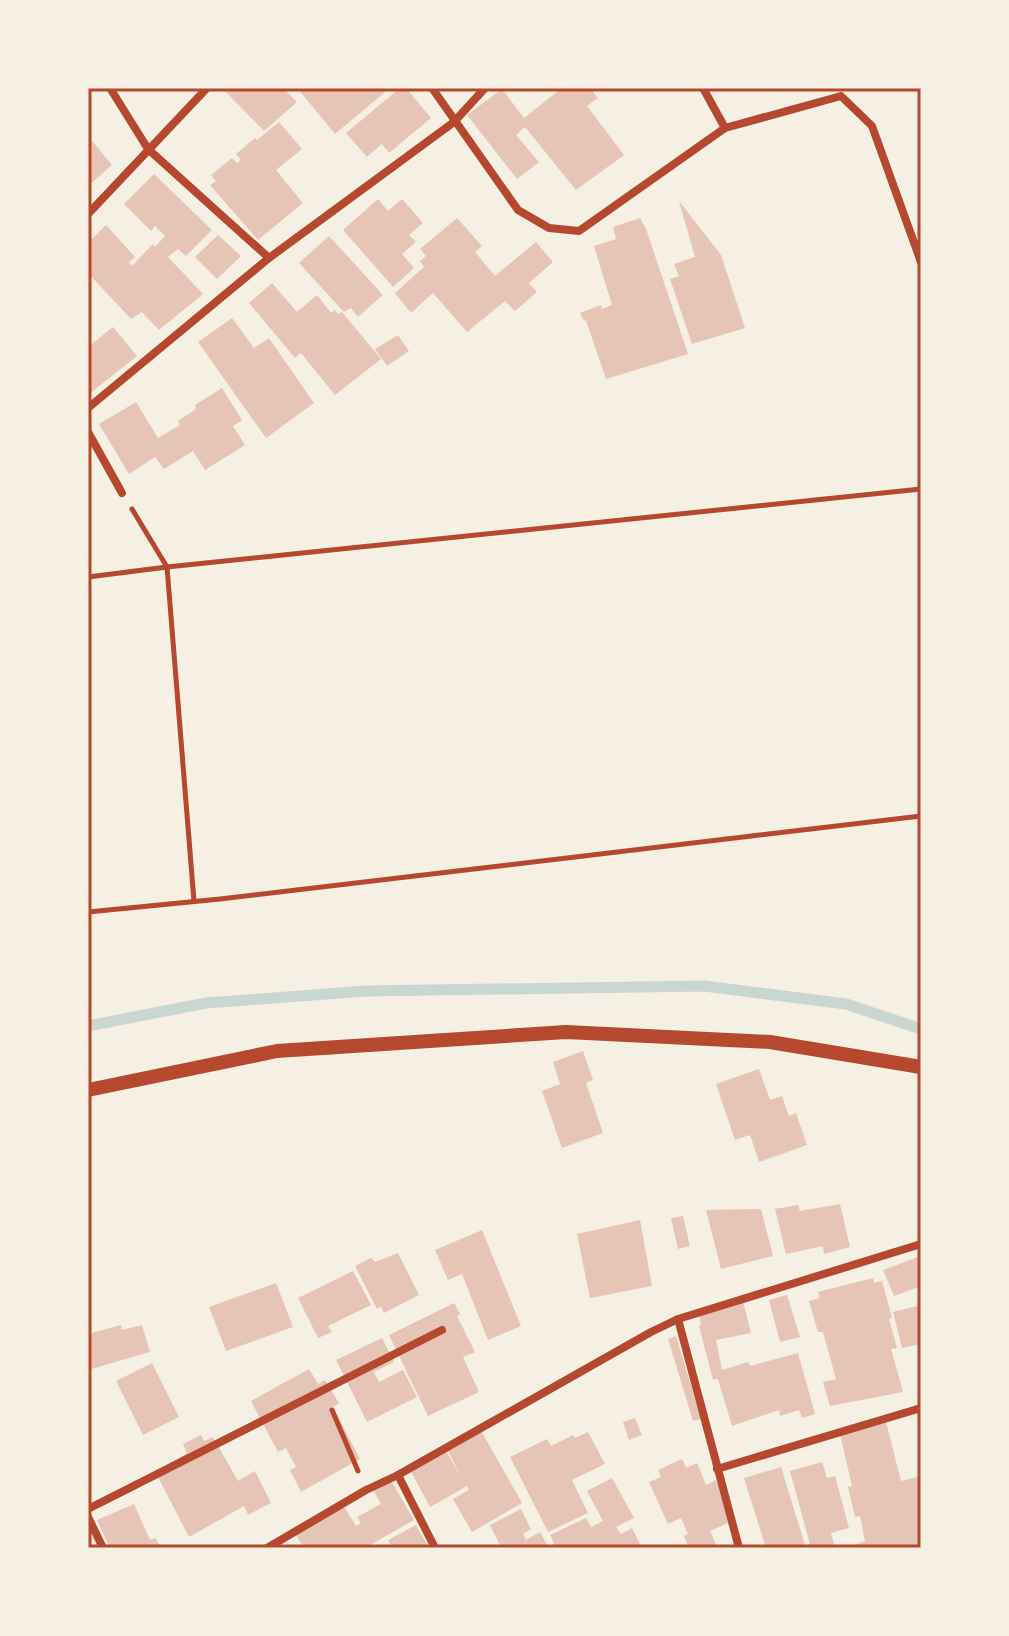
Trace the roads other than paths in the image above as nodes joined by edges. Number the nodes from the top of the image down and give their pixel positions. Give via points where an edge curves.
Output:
1 (110, 88) edge
2 (207, 88) edge
3 (432, 88) edge
4 (485, 88) edge
5 (703, 88) edge
6 (839, 92) edge
7 (454, 122) junction
8 (725, 128) junction
9 (148, 149) junction
10 (88, 214) edge
11 (269, 258) junction
12 (921, 262) edge
13 (88, 408) edge
14 (88, 432) edge
15 (122, 493) road end
16 (921, 1067) edge
17 (88, 1090) edge
18 (921, 1244) edge
19 (678, 1319) junction
20 (442, 1330) dead end
21 (921, 1408) edge
22 (717, 1469) junction
23 (398, 1475) junction
24 (88, 1509) edge
25 (88, 1517) edge
26 (103, 1548) edge
27 (267, 1548) edge
28 (435, 1548) edge
29 (739, 1548) edge

1 - 9 street
2 - 9 street
3 - 7 street
4 - 7 street
5 - 8 street
6 - 8 street
6 - 12 street via 872,126
7 - 8 street via 518,210 549,228 579,231
7 - 11 street
9 - 10 street
9 - 11 street
11 - 13 street
14 - 15 street
16 - 17 street via 770,1042 566,1032 277,1051
18 - 19 street
19 - 22 street
19 - 23 street
20 - 24 street
21 - 22 street
22 - 29 street
23 - 27 street
23 - 28 street
25 - 26 street

